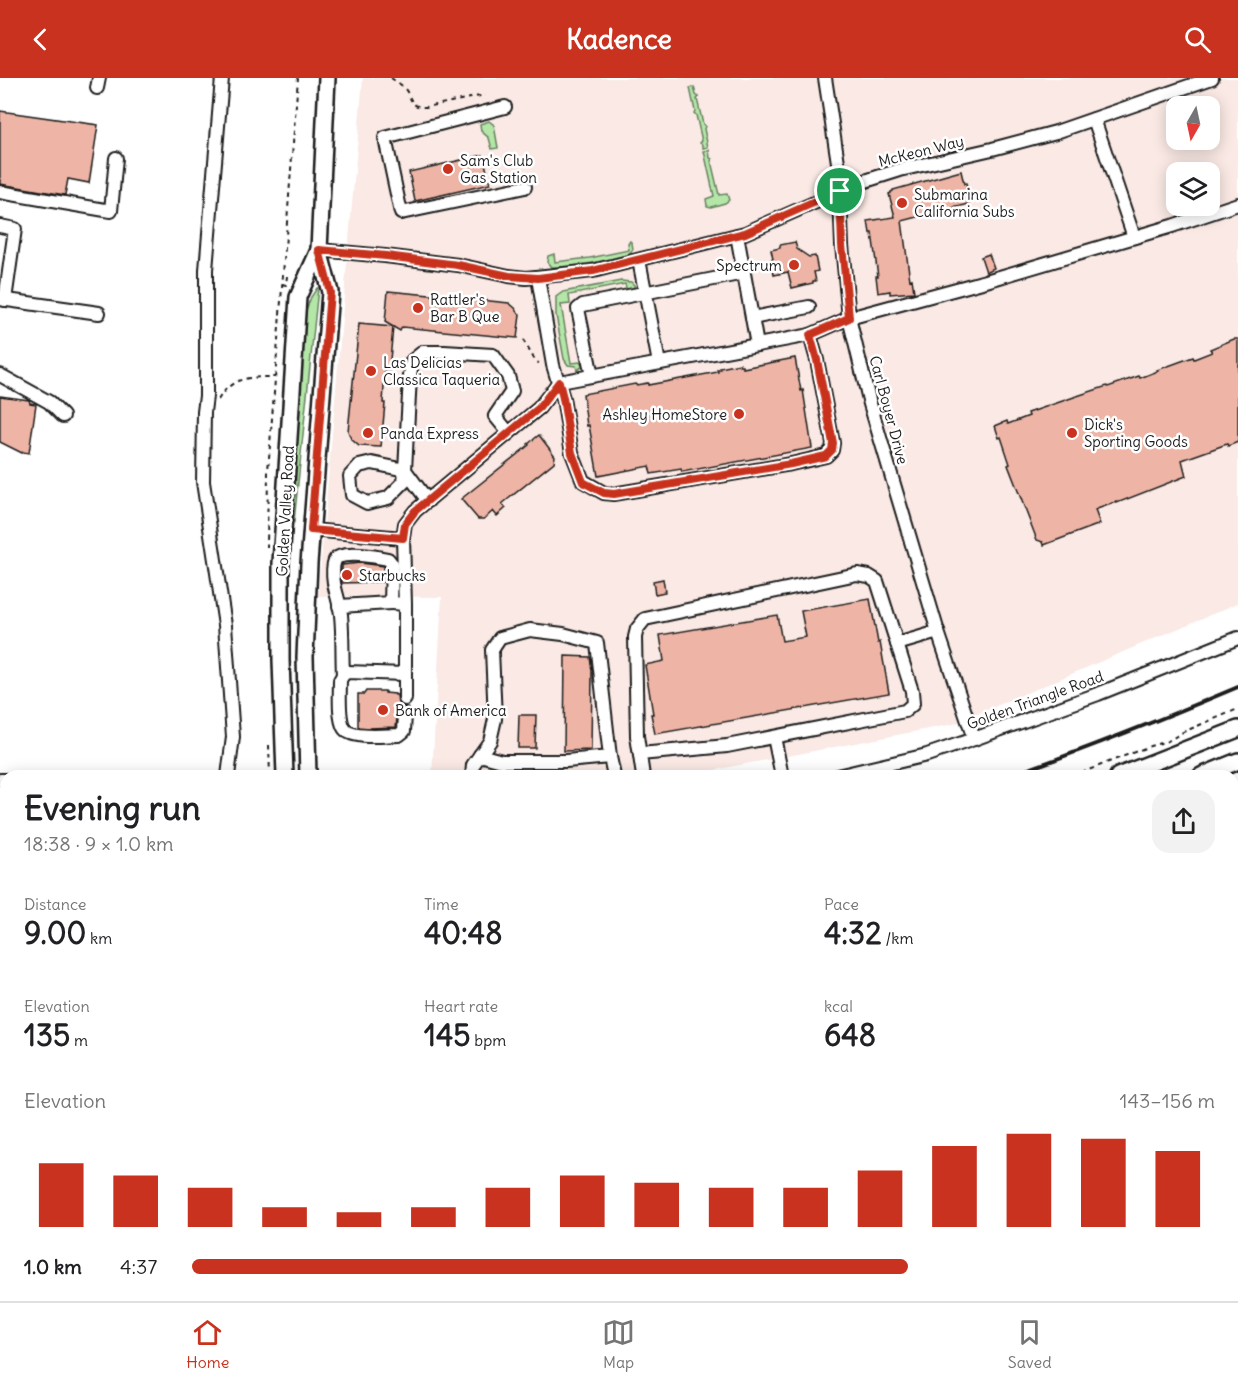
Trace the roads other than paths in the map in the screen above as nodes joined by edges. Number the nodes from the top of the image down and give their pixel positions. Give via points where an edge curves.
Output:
1 (222, 78) edge
2 (327, 78) edge
3 (825, 78) edge
4 (1212, 78) edge
5 (505, 107) dead end
6 (1094, 119) junction
7 (116, 158) dead end
8 (525, 187) dead end
9 (840, 191) junction
10 (0, 192) edge
11 (1238, 204) edge
12 (0, 226) edge
13 (737, 235) junction
14 (1134, 237) junction
15 (319, 250) junction
16 (639, 260) junction
17 (744, 273) junction
18 (538, 278) junction
19 (645, 293) junction
20 (2, 299) edge
21 (810, 307) dead end
22 (99, 314) dead end
23 (752, 318) junction
24 (849, 318) junction
25 (810, 335) junction
26 (757, 345) junction
27 (659, 363) junction
28 (0, 375) edge
29 (592, 376) junction
30 (559, 382) junction
31 (63, 416) dead end
32 (509, 433) junction
33 (405, 470) junction
34 (428, 501) junction
35 (311, 530) junction
36 (403, 538) junction
37 (391, 601) junction
38 (338, 602) junction
39 (405, 604) junction
40 (938, 632) junction
41 (1238, 638) edge
42 (897, 644) junction
43 (405, 674) junction
44 (343, 675) junction
45 (405, 699) dead end
46 (405, 715) dead end
47 (1238, 729) edge
48 (774, 737) junction
49 (974, 739) junction
50 (640, 754) junction
51 (480, 755) junction
52 (610, 757) junction
53 (1238, 761) edge
54 (229, 770) edge
55 (285, 770) edge
56 (308, 770) edge
57 (472, 770) edge
58 (613, 770) edge
59 (642, 770) edge
60 (781, 770) edge
61 (863, 770) edge
62 (1133, 770) edge
63 (1216, 770) edge

1 - 54 street via 206,270 203,482 225,626 233,737
2 - 15 main road, Golden Valley Road
3 - 9 street, Carl Boyer Drive
4 - 6 street, McKeon Way
5 - 8 street via 385,138 401,213
6 - 9 street, McKeon Way via 1024,141 900,170
6 - 14 street
7 - 10 street via 111,211
9 - 13 street, McKeon Way
9 - 24 street, Carl Boyer Drive
11 - 14 street
12 - 20 street via 15,229
13 - 16 street, McKeon Way
13 - 17 street
14 - 24 street
15 - 18 street, McKeon Way
15 - 35 main road, Golden Valley Road via 330,292
15 - 55 main road, Golden Valley Road via 298,297 281,563
16 - 18 street, McKeon Way
16 - 19 street
17 - 19 street
17 - 23 street
18 - 30 street
19 - 27 street
19 - 29 street via 578,309
20 - 22 street
21 - 23 street
23 - 26 street
24 - 25 street
24 - 40 street, Carl Boyer Drive via 870,404
25 - 26 street
25 - 30 street via 832,450 826,456 791,464 604,493 583,482 572,453
26 - 27 street
27 - 29 street
28 - 31 street via 49,402
29 - 30 street
30 - 32 street via 539,408
32 - 33 street via 495,416 512,391 508,376 493,356 423,352 412,361
32 - 34 street
33 - 33 street via 372,463 359,466 350,476 352,495 367,503 388,498 404,482
33 - 34 street
34 - 36 street via 405,524
35 - 36 street
35 - 56 main road, Golden Valley Road via 305,657
36 - 39 street
37 - 38 street
37 - 38 street via 392,564 388,559 352,555 339,556 335,561 333,575
37 - 39 street
38 - 44 street
39 - 43 street
40 - 42 street
40 - 49 street, Carl Boyer Drive
41 - 49 street, Golden Triangle Road
42 - 48 street via 912,691 913,704 905,711
42 - 50 street via 877,581 857,574 645,619 635,637
43 - 44 street
43 - 45 street
44 - 46 street via 341,721 353,735 399,735 404,731
47 - 62 main road
48 - 50 street via 727,746
48 - 60 street
49 - 61 street, Golden Triangle Road
50 - 59 street
51 - 52 street via 502,761
51 - 52 street via 490,741 495,719 492,650 500,638 530,630 597,643
51 - 57 street
52 - 58 street
53 - 63 main road

